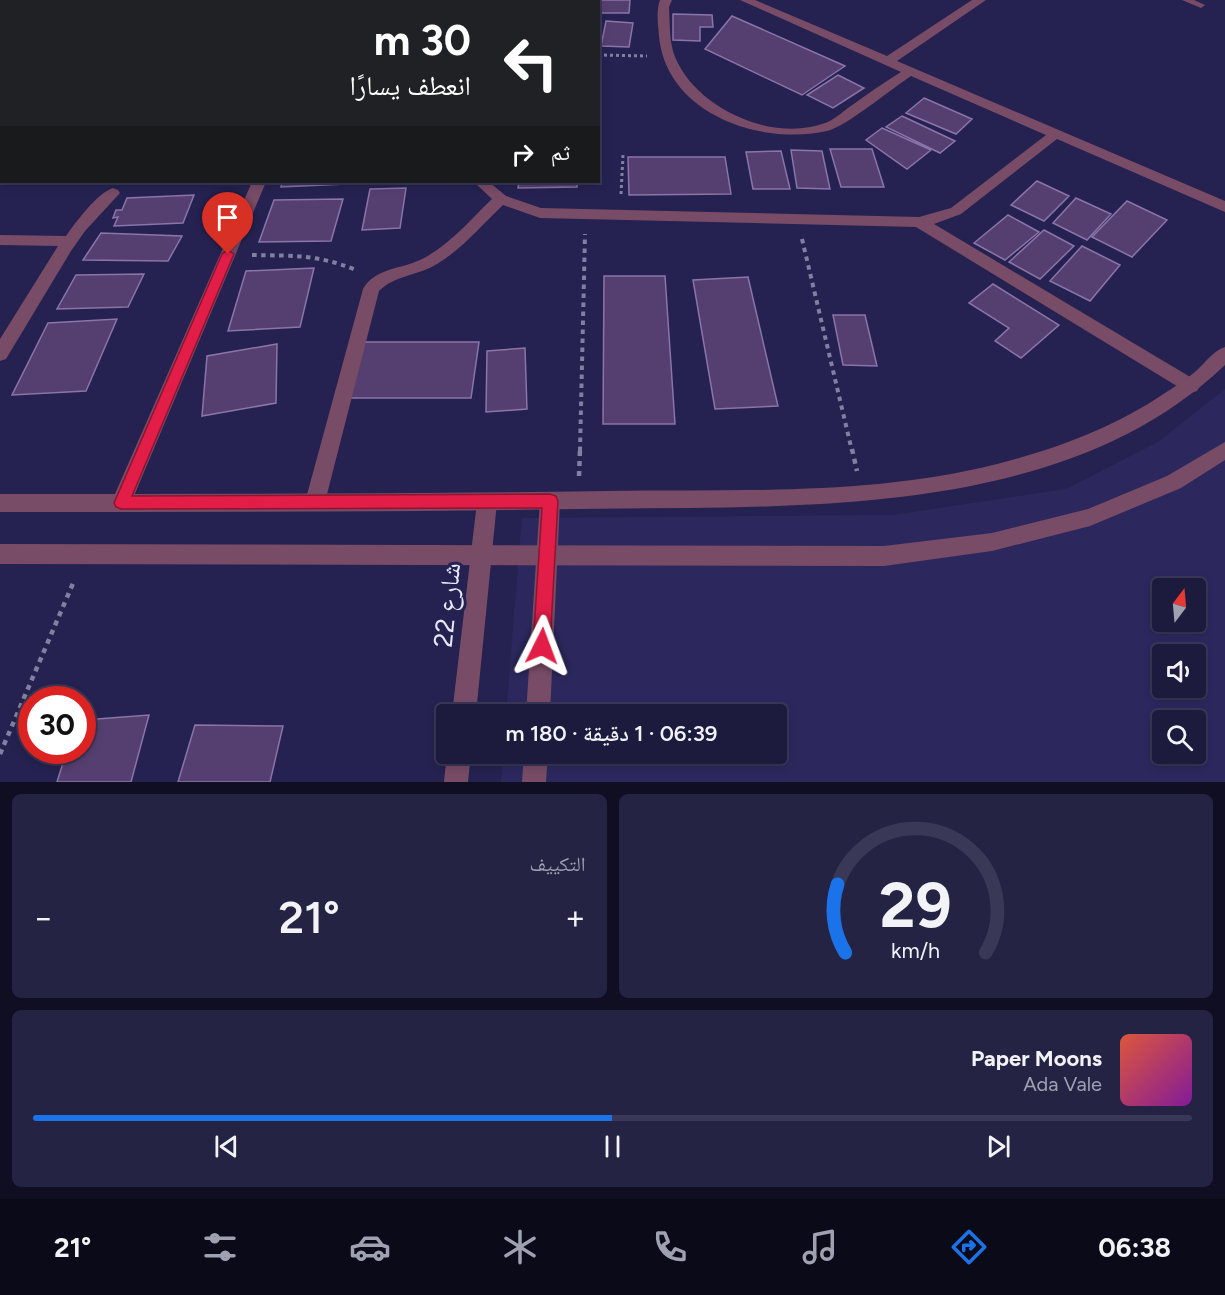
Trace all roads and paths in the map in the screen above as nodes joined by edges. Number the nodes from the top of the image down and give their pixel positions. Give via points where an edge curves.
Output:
1 (666, 0) edge
2 (746, 0) edge
3 (980, 0) edge
4 (1186, 0) edge
5 (1201, 5) dead end
6 (600, 55) edge
7 (668, 56) junction
8 (888, 62) junction
9 (909, 72) junction
10 (1055, 134) junction
11 (623, 155) dead end
12 (259, 183) edge
13 (482, 183) edge
14 (113, 193) dead end
15 (501, 199) junction
16 (1225, 207) edge
17 (585, 215) junction
18 (620, 216) junction
19 (797, 220) junction
20 (919, 222) junction
21 (0, 240) edge
22 (70, 241) junction
23 (228, 254) junction
24 (389, 275) junction
25 (0, 354) edge
26 (1225, 354) edge
27 (1191, 386) junction
28 (1225, 450) edge
29 (862, 493) junction
30 (578, 500) junction
31 (550, 501) junction
32 (315, 502) junction
33 (488, 502) junction
34 (0, 503) edge
35 (121, 503) junction
36 (0, 555) edge
37 (85, 555) junction
38 (482, 555) junction
39 (547, 556) junction
40 (465, 704) edge
41 (539, 704) edge
42 (0, 754) edge
43 (458, 764) edge
44 (535, 764) edge
45 (456, 782) edge
46 (534, 782) edge

1 - 7 street via 663,7
2 - 8 street
3 - 8 street
4 - 5 lane
6 - 7 path
7 - 9 street via 689,91 706,107 765,129 799,131 828,127
8 - 9 street
9 - 10 street
10 - 16 street
10 - 20 street via 956,211
11 - 18 path
12 - 23 street
13 - 15 street
14 - 22 street via 92,210
15 - 17 street via 540,213
15 - 24 street via 435,259
17 - 18 street
17 - 30 path
18 - 19 street
19 - 20 street
19 - 29 path
20 - 27 street
21 - 22 street
22 - 25 street
23 - 24 path via 314,256 348,268
23 - 35 street
24 - 32 street via 371,289
26 - 27 street
27 - 29 street via 1129,425 1052,457 962,480
28 - 39 street via 1174,482 1090,517 992,542 884,556
29 - 30 street
30 - 31 street
31 - 33 street
31 - 39 street
32 - 33 street
32 - 35 street
33 - 38 street, شارع 22
34 - 35 street
36 - 37 street
37 - 38 street
37 - 42 path
38 - 39 street
38 - 40 street, شارع 22
39 - 41 street
43 - 45 street
44 - 46 street

